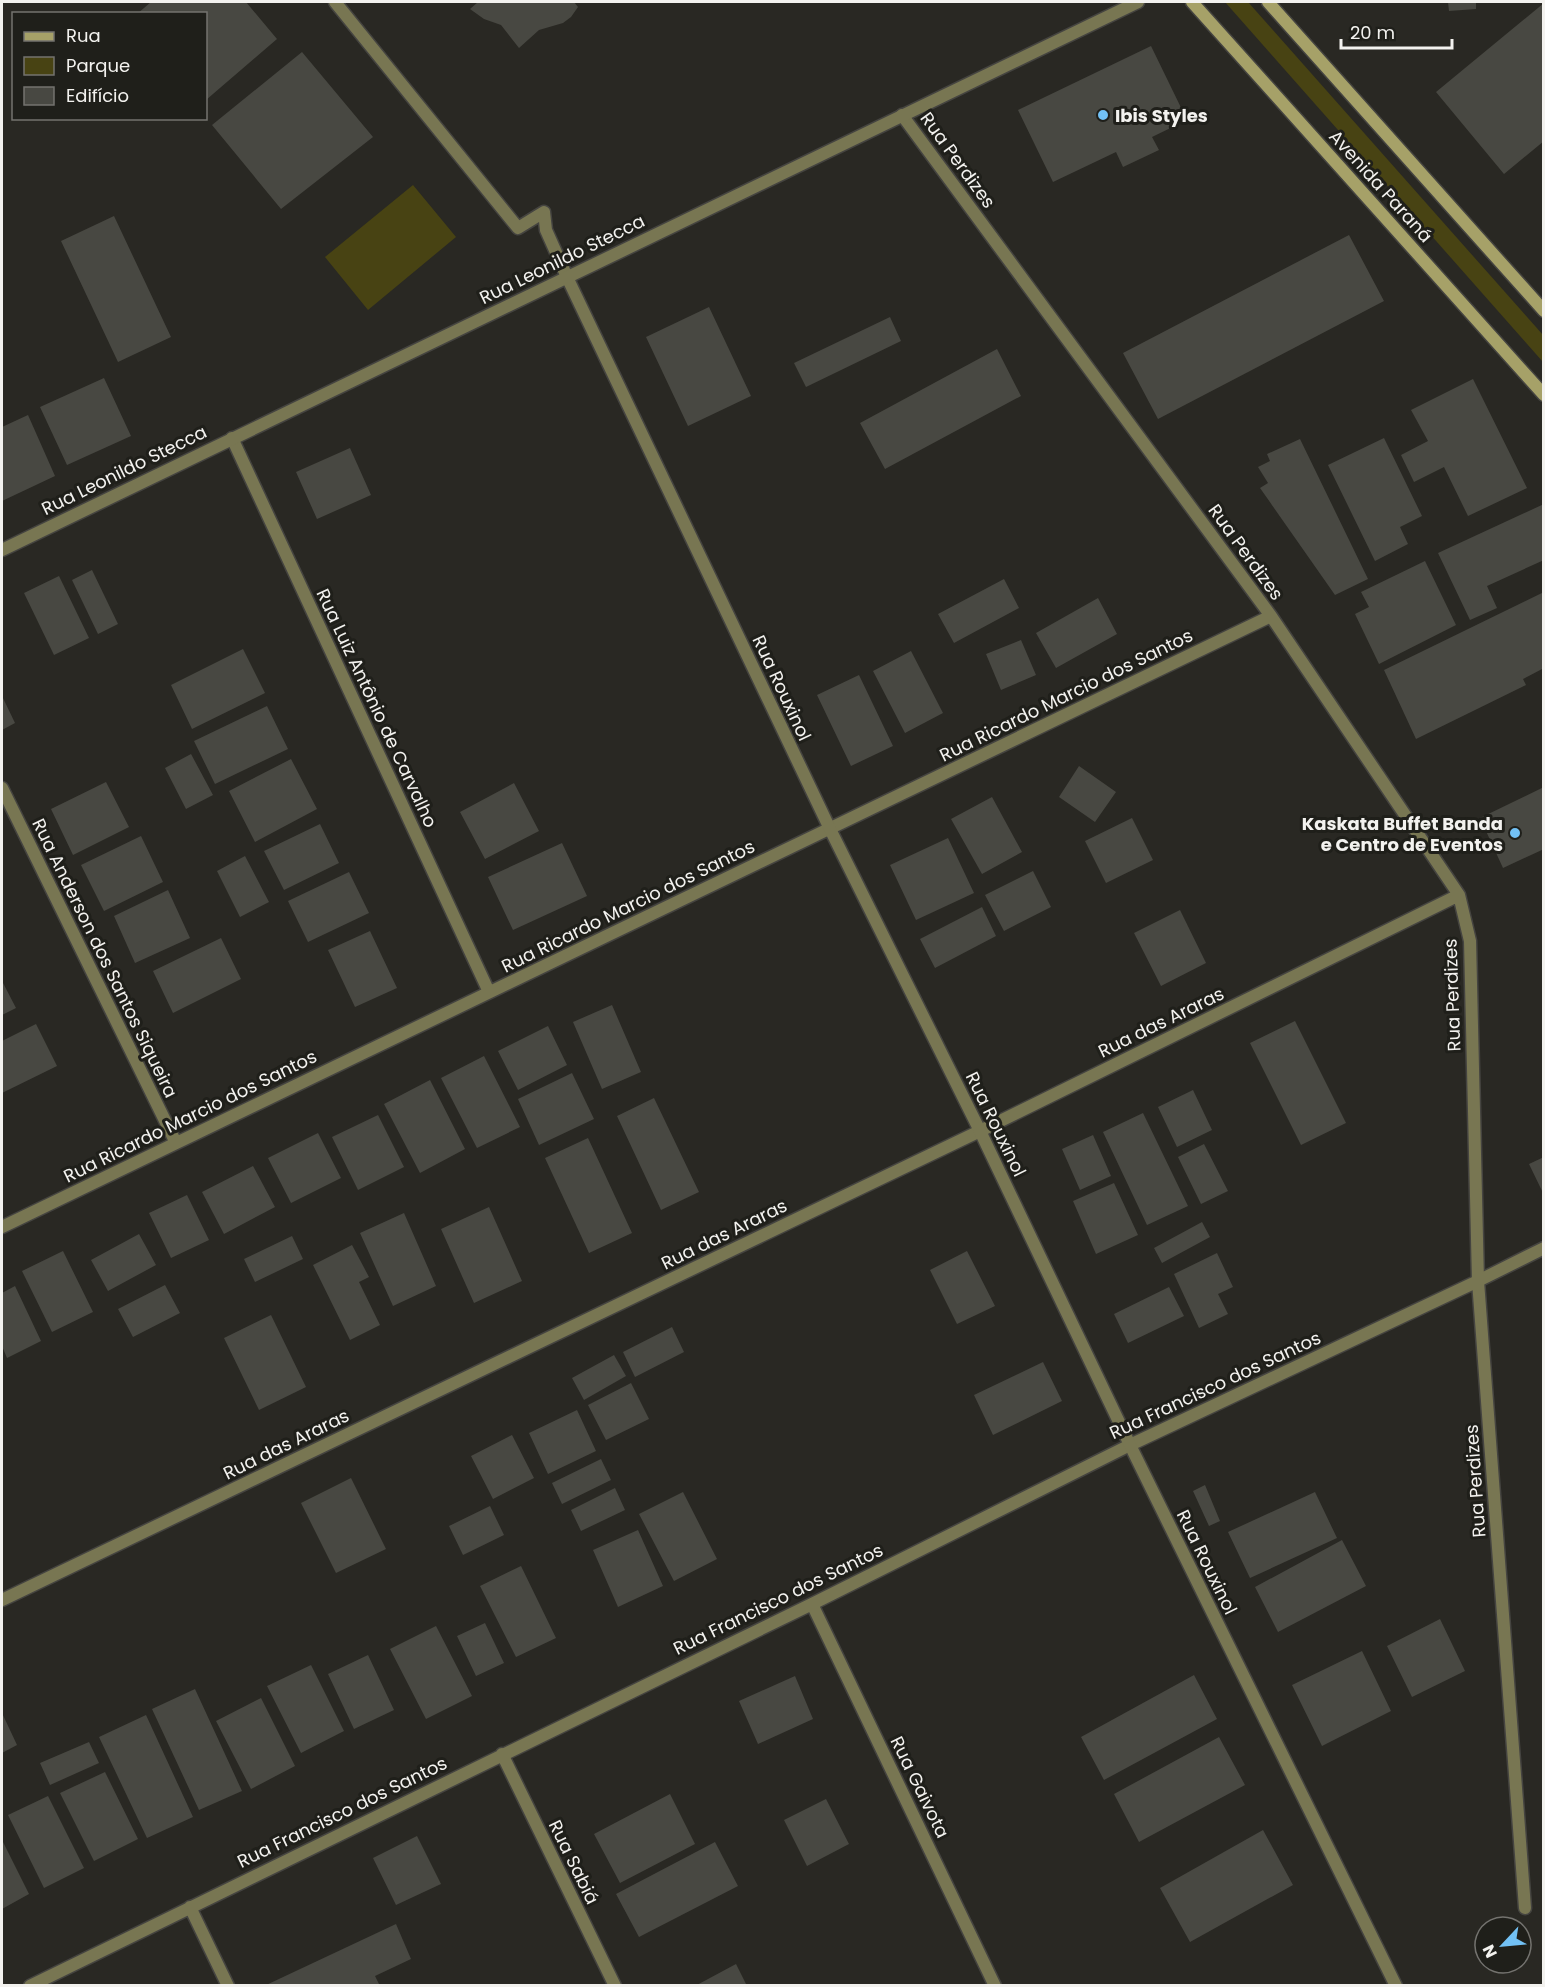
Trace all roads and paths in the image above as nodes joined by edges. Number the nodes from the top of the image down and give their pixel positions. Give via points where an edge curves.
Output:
1 (335, 2) edge
2 (1138, 2) edge
3 (1191, 2) edge
4 (1268, 2) edge
5 (902, 115) junction
6 (567, 277) junction
7 (1544, 311) edge
8 (1544, 395) edge
9 (232, 438) junction
10 (2, 550) edge
11 (1271, 616) junction
12 (2, 788) edge
13 (830, 829) junction
14 (1460, 895) junction
15 (489, 993) junction
16 (980, 1131) junction
17 (176, 1143) junction
18 (2, 1227) edge
19 (1544, 1248) edge
20 (1478, 1281) junction
21 (1130, 1445) junction
22 (2, 1600) edge
23 (812, 1604) junction
24 (502, 1754) junction
25 (190, 1906) junction
26 (1525, 1908) dead end
27 (30, 1986) edge
28 (228, 1986) edge
29 (615, 1986) edge
30 (995, 1986) edge
31 (1396, 1986) edge

1 - 6 street, Rua Rouxinol via 518,228 544,212 546,230
2 - 5 street, Rua Leonildo Stecca
3 - 8 main road, Avenida Paraná
4 - 7 main road
5 - 6 street, Rua Leonildo Stecca
5 - 11 street, Rua Perdizes
6 - 9 street, Rua Leonildo Stecca
6 - 13 street, Rua Rouxinol
9 - 10 street, Rua Leonildo Stecca
9 - 15 street, Rua Luiz Antônio de Carvalho
11 - 13 street, Rua Ricardo Marcio dos Santos
11 - 14 street, Rua Perdizes
12 - 17 street, Rua Anderson dos Santos Siqueira
13 - 15 street, Rua Ricardo Marcio dos Santos
13 - 16 street, Rua Rouxinol
14 - 16 street, Rua das Araras
14 - 20 street, Rua Perdizes via 1470,941
15 - 17 street, Rua Ricardo Marcio dos Santos
16 - 21 street, Rua Rouxinol
16 - 22 street, Rua das Araras
17 - 18 street, Rua Ricardo Marcio dos Santos
19 - 20 street, Rua Francisco dos Santos
20 - 21 street, Rua Francisco dos Santos
20 - 26 street, Rua Perdizes
21 - 23 street, Rua Francisco dos Santos
21 - 31 street, Rua Rouxinol
23 - 24 street, Rua Francisco dos Santos
23 - 30 street, Rua Gaivota
24 - 25 street, Rua Francisco dos Santos
24 - 29 street, Rua Sabiá
25 - 27 street, Rua Francisco dos Santos
25 - 28 street

